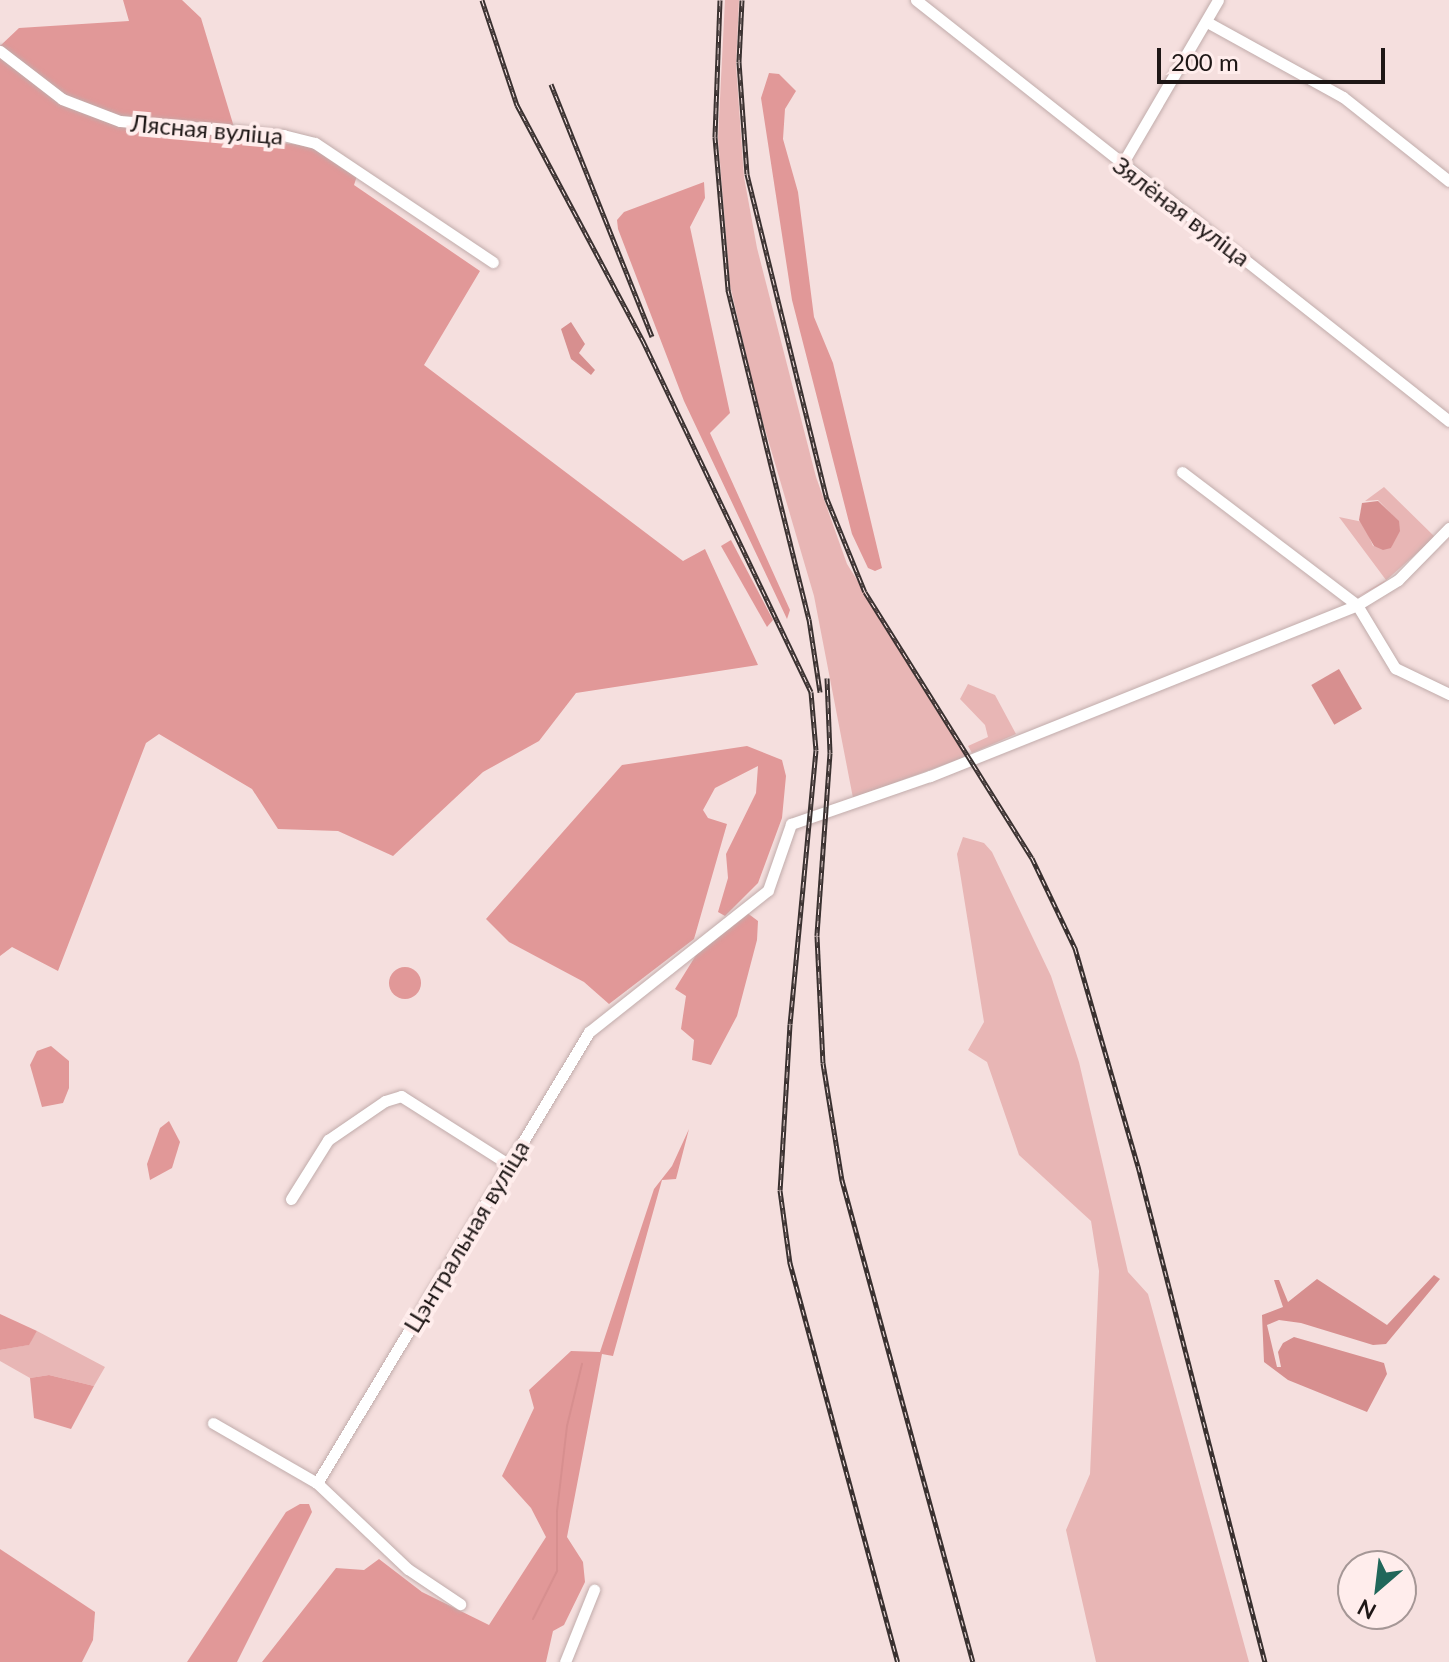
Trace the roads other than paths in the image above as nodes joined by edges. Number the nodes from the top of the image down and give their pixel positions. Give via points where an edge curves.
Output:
1 (916, 0) edge
2 (1218, 0) edge
3 (1207, 22) junction
4 (0, 51) edge
5 (1121, 166) junction
6 (1449, 181) edge
7 (493, 262) dead end
8 (1449, 421) edge
9 (1182, 472) dead end
10 (1449, 528) edge
11 (1363, 602) junction
12 (1449, 694) edge
13 (508, 1164) junction
14 (291, 1199) dead end
15 (213, 1423) dead end
16 (317, 1483) junction
17 (594, 1590) dead end
18 (460, 1604) dead end
19 (565, 1662) edge

1 - 5 street, Зялёная вуліца
2 - 3 street
3 - 5 street
3 - 6 street via 1343,97
4 - 7 street, Лясная вуліца via 62,99 120,121 283,135 315,143
5 - 8 street, Зялёная вуліца via 1294,295
9 - 11 street
10 - 11 street, Цэнтральная вуліца via 1398,580
11 - 12 street via 1395,668
11 - 13 street, Цэнтральная вуліца via 930,776 791,824 768,890 589,1032
13 - 14 street via 401,1096 328,1140
13 - 16 street, Цэнтральная вуліца
15 - 16 street
16 - 18 street via 408,1569
17 - 19 street

